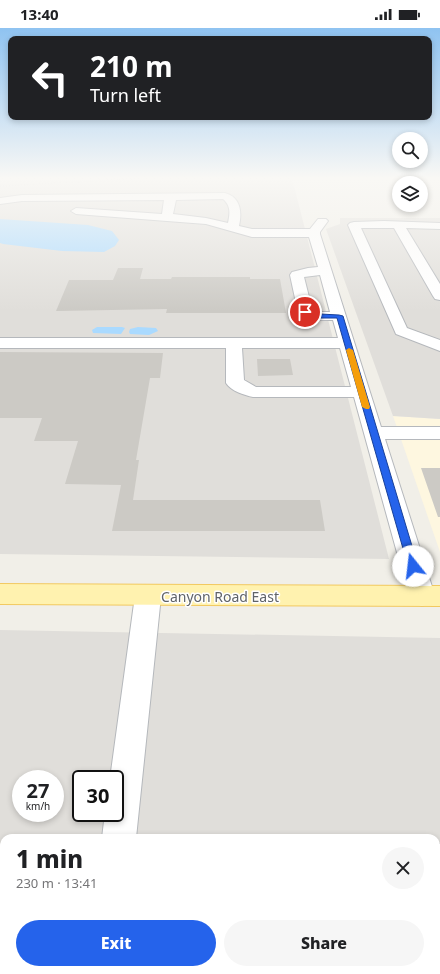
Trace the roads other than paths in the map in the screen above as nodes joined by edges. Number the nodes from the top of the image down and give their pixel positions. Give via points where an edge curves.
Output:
1 (211, 222) edge
2 (234, 222) edge
3 (398, 224) junction
4 (440, 226) edge
5 (233, 227) junction
6 (326, 271) junction
7 (440, 296) edge
8 (339, 316) junction
9 (0, 343) edge
10 (234, 343) junction
11 (347, 343) junction
12 (440, 346) edge
13 (362, 392) junction
14 (374, 433) junction
15 (440, 433) edge
16 (0, 594) edge
17 (148, 596) junction
18 (431, 596) edge
19 (119, 834) edge

1 - 5 street
2 - 5 street
3 - 4 street
3 - 7 street
3 - 12 street via 354,225 401,331
5 - 6 street via 252,233 318,227
6 - 8 street
6 - 8 street via 297,275 305,312 319,316
8 - 11 street
9 - 10 street
10 - 11 street
10 - 13 street via 235,383 253,392
11 - 13 street
13 - 14 street
14 - 15 street
14 - 18 street
16 - 17 main road, Canyon Road East
17 - 18 main road, Canyon Road East
17 - 19 street

